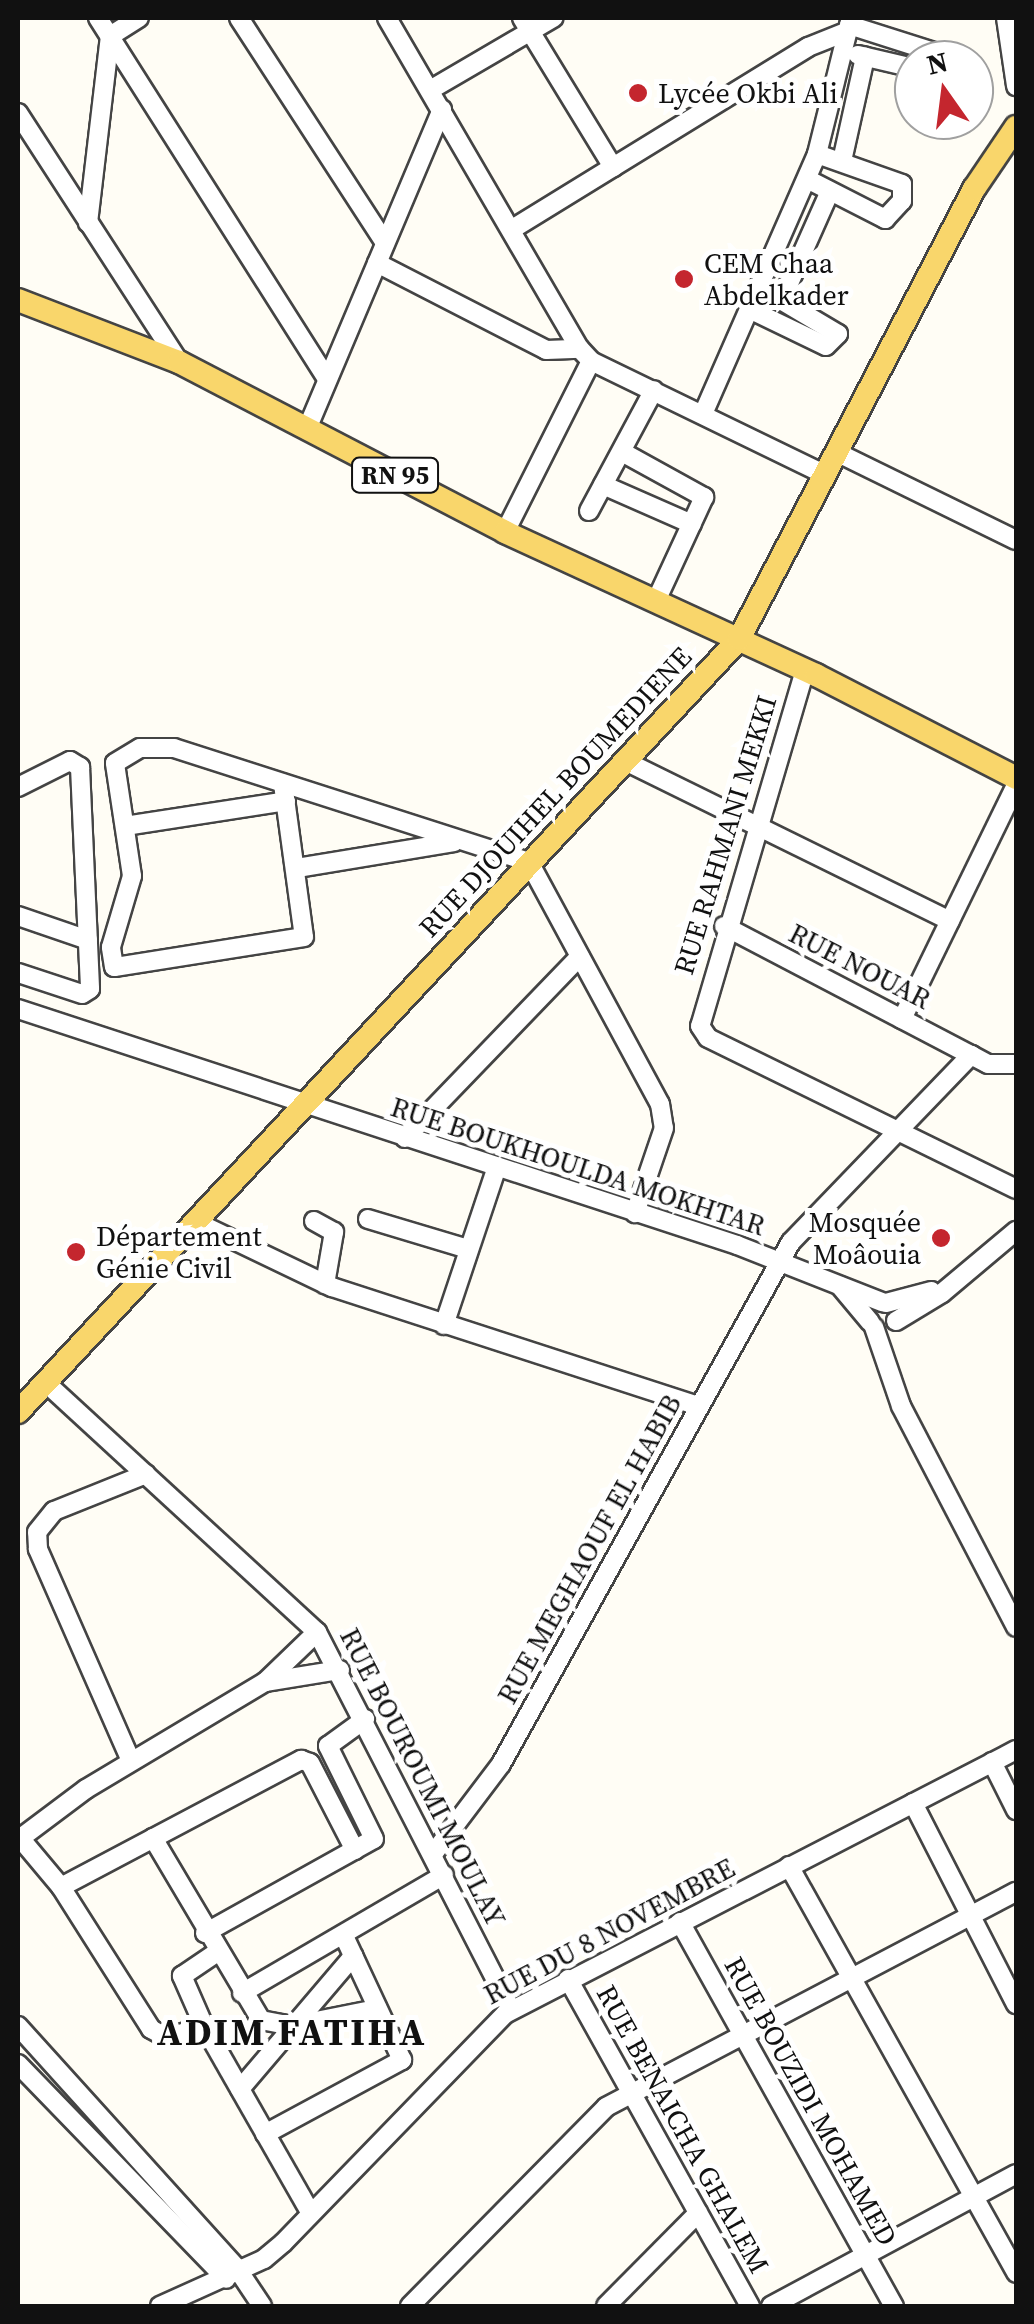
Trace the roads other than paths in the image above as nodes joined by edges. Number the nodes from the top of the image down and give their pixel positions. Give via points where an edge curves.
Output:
1 (98, 18) edge
2 (138, 18) edge
3 (239, 18) edge
4 (386, 18) edge
5 (553, 18) edge
6 (1006, 18) edge
7 (526, 24) edge
8 (849, 24) edge
9 (110, 36) junction
10 (898, 40) edge
11 (843, 52) junction
12 (865, 57) junction
13 (894, 64) edge
14 (1016, 86) edge
15 (430, 90) junction
16 (442, 109) junction
17 (18, 113) edge
18 (1016, 127) edge
19 (817, 154) junction
20 (842, 160) junction
21 (613, 167) junction
22 (807, 178) junction
23 (830, 191) junction
24 (88, 222) junction
25 (514, 228) junction
26 (385, 244) junction
27 (376, 262) junction
28 (759, 288) junction
29 (18, 292) edge
30 (782, 299) junction
31 (18, 300) edge
32 (749, 309) junction
33 (52, 311) junction
34 (586, 355) junction
35 (179, 362) junction
36 (328, 380) junction
37 (654, 390) junction
38 (703, 414) junction
39 (306, 430) junction
40 (622, 452) junction
41 (836, 452) junction
42 (824, 474) junction
43 (604, 485) junction
44 (590, 511) dead end
45 (692, 524) junction
46 (505, 532) junction
47 (1016, 540) edge
48 (656, 601) junction
49 (739, 640) junction
50 (805, 670) junction
51 (625, 761) junction
52 (1016, 781) edge
53 (18, 787) edge
54 (284, 792) junction
55 (125, 826) junction
56 (756, 826) junction
57 (458, 841) junction
58 (530, 862) junction
59 (297, 868) junction
60 (18, 916) edge
61 (950, 921) junction
62 (724, 926) junction
63 (88, 940) junction
64 (580, 956) junction
65 (18, 973) edge
66 (18, 1009) edge
67 (902, 1019) junction
68 (971, 1055) junction
69 (1016, 1064) edge
70 (301, 1106) junction
71 (900, 1131) junction
72 (406, 1138) junction
73 (497, 1166) junction
74 (1016, 1189) edge
75 (635, 1214) junction
76 (368, 1219) dead end
77 (314, 1220) dead end
78 (194, 1221) junction
79 (1016, 1231) edge
80 (468, 1249) junction
81 (780, 1261) junction
82 (959, 1278) junction
83 (836, 1282) junction
84 (326, 1284) junction
85 (884, 1302) junction
86 (895, 1324) junction
87 (444, 1325) junction
88 (872, 1325) junction
89 (45, 1382) junction
90 (894, 1388) junction
91 (699, 1406) junction
92 (18, 1412) edge
93 (146, 1474) junction
94 (1016, 1626) edge
95 (317, 1632) junction
96 (340, 1670) junction
97 (266, 1682) junction
98 (366, 1719) junction
99 (1016, 1750) edge
100 (132, 1761) junction
101 (992, 1762) junction
102 (913, 1803) junction
103 (1016, 1810) edge
104 (153, 1838) junction
105 (19, 1839) edge
106 (356, 1850) junction
107 (434, 1854) junction
108 (790, 1866) junction
109 (444, 1876) junction
110 (61, 1887) junction
111 (1016, 1892) edge
112 (971, 1916) junction
113 (680, 1922) junction
114 (205, 1934) junction
115 (344, 1936) junction
116 (216, 1953) junction
117 (353, 1956) junction
118 (851, 1976) junction
119 (568, 1979) junction
120 (242, 1993) junction
121 (1016, 2004) edge
122 (377, 2010) junction
123 (511, 2010) junction
124 (18, 2026) edge
125 (204, 2026) junction
126 (291, 2026) junction
127 (742, 2034) junction
128 (18, 2064) edge
129 (240, 2089) junction
130 (631, 2092) junction
131 (265, 2134) junction
132 (1016, 2174) edge
133 (974, 2197) junction
134 (309, 2210) junction
135 (698, 2213) junction
136 (865, 2254) junction
137 (228, 2271) junction
138 (1016, 2274) edge
139 (160, 2306) edge
140 (262, 2306) edge
141 (410, 2306) edge
142 (606, 2306) edge
143 (750, 2306) edge
144 (770, 2306) edge
145 (894, 2306) edge

1 - 9 street
2 - 9 street
3 - 26 street
4 - 15 street
5 - 7 street
6 - 14 street
7 - 15 street
7 - 21 street
8 - 10 street
8 - 11 street
8 - 21 street
9 - 24 street
9 - 36 street
11 - 12 street
11 - 19 street
12 - 13 street
12 - 20 street
15 - 16 street
16 - 25 street
16 - 26 street
17 - 24 street
18 - 41 main road, RUE DJOUIHEL BOUMEDIENE via 974,189
19 - 20 street
19 - 22 street
20 - 23 street via 902,184 902,201 885,219
21 - 25 street
22 - 23 street
22 - 28 street
23 - 30 street
24 - 35 street
25 - 34 street
26 - 27 street
27 - 34 street via 546,350
27 - 36 street
28 - 30 street
28 - 32 street
29 - 33 main road, RN 95
30 - 32 street via 836,328 832,345
31 - 33 main road, RN 95
32 - 38 street
33 - 35 main road, RN 95
34 - 37 street
34 - 46 street
35 - 39 main road, RN 95
36 - 39 street
37 - 38 street
37 - 40 street
38 - 42 street
39 - 46 main road, RN 95
40 - 43 street
40 - 45 street via 702,493
41 - 42 main road, RUE DJOUIHEL BOUMEDIENE
41 - 47 street
42 - 49 main road, RUE DJOUIHEL BOUMEDIENE
43 - 44 street
43 - 45 street
45 - 48 street
46 - 48 main road, RN 95
48 - 49 main road, RN 95
49 - 50 main road
49 - 51 main road, RUE DJOUIHEL BOUMEDIENE
50 - 52 main road
50 - 56 street, RUE RAHMANI MEKKI
51 - 56 street
51 - 58 main road, RUE DJOUIHEL BOUMEDIENE
52 - 61 street
53 - 63 street via 70,760 78,763
54 - 55 street
54 - 55 street via 174,748 146,747 115,762
54 - 57 street
54 - 59 street
55 - 59 street via 132,876 110,957 120,970 302,939
56 - 61 street
56 - 62 street, RUE RAHMANI MEKKI
57 - 58 street
57 - 59 street
58 - 64 street
58 - 70 main road, RUE DJOUIHEL BOUMEDIENE
60 - 63 street
61 - 67 street
62 - 67 street, RUE NOUAR
62 - 71 street, RUE RAHMANI MEKKI via 698,1016 708,1038
63 - 65 street via 88,993
64 - 72 street
64 - 75 street via 663,1116
66 - 70 street, RUE BOUKHOULDA MOKHTAR
67 - 68 street, RUE NOUAR
68 - 69 street, RUE NOUAR via 988,1064
68 - 71 street, RUE MEGHAOUF EL HABIB
70 - 72 street, RUE BOUKHOULDA MOKHTAR
70 - 78 main road, RUE DJOUIHEL BOUMEDIENE
71 - 74 street
71 - 81 street, RUE MEGHAOUF EL HABIB via 797,1234
72 - 73 street, RUE BOUKHOULDA MOKHTAR
73 - 75 street, RUE BOUKHOULDA MOKHTAR
73 - 80 street
75 - 81 street, RUE BOUKHOULDA MOKHTAR
76 - 80 street
77 - 84 street via 334,1232
78 - 84 street
78 - 89 main road, RUE DJOUIHEL BOUMEDIENE
79 - 82 street
80 - 87 street
81 - 83 street, RUE BOUKHOULDA MOKHTAR
81 - 91 street, RUE MEGHAOUF EL HABIB
82 - 85 street
82 - 86 street
83 - 85 street, RUE BOUKHOULDA MOKHTAR
83 - 88 street
84 - 87 street
85 - 86 street via 896,1310
85 - 88 street via 871,1309
86 - 88 street
86 - 90 street
87 - 91 street
88 - 90 street
89 - 92 main road, RUE DJOUIHEL BOUMEDIENE
89 - 93 street, RUE BOUROUMI MOULAY
90 - 94 street
91 - 107 street, RUE MEGHAOUF EL HABIB via 501,1764
93 - 95 street, RUE BOUROUMI MOULAY
93 - 100 street via 54,1512 37,1532 38,1549
95 - 96 street, RUE BOUROUMI MOULAY
95 - 97 street
96 - 97 street
96 - 98 street, RUE BOUROUMI MOULAY
97 - 100 street
98 - 106 street via 328,1744 375,1836
98 - 107 street, RUE BOUROUMI MOULAY
99 - 101 street, RUE DU 8 NOVEMBRE
100 - 105 street
101 - 102 street, RUE DU 8 NOVEMBRE
101 - 103 street
102 - 108 street, RUE DU 8 NOVEMBRE
102 - 112 street
104 - 106 street via 304,1760
104 - 110 street
104 - 114 street
105 - 110 street
106 - 114 street
107 - 109 street, RUE BOUROUMI MOULAY
108 - 113 street, RUE DU 8 NOVEMBRE
108 - 118 street
109 - 115 street
109 - 123 street, RUE BOUROUMI MOULAY
110 - 125 street via 151,2029 167,2038
111 - 112 street
112 - 118 street
112 - 121 street
113 - 119 street, RUE DU 8 NOVEMBRE
113 - 127 street, RUE BOUZIDI MOHAMED
114 - 116 street
115 - 117 street
115 - 120 street
116 - 120 street
116 - 125 street via 182,1976
117 - 122 street
117 - 126 street
118 - 127 street
118 - 133 street
119 - 123 street, RUE DU 8 NOVEMBRE
119 - 130 street, RUE BENAICHA GHALEM
120 - 126 street via 261,2020
122 - 126 street
122 - 131 street via 402,2055 400,2064
123 - 134 street, RUE DU 8 NOVEMBRE
124 - 137 street
125 - 129 street
126 - 129 street
127 - 130 street
127 - 136 street, RUE BOUZIDI MOHAMED
128 - 137 street
129 - 131 street
130 - 135 street, RUE BENAICHA GHALEM
130 - 141 street via 584,2124
131 - 134 street
132 - 133 street
133 - 136 street
133 - 138 street
134 - 137 street, RUE DU 8 NOVEMBRE via 264,2260
135 - 142 street
135 - 143 street, RUE BENAICHA GHALEM
136 - 144 street
136 - 145 street, RUE BOUZIDI MOHAMED
137 - 139 street, RUE DU 8 NOVEMBRE
137 - 140 street

